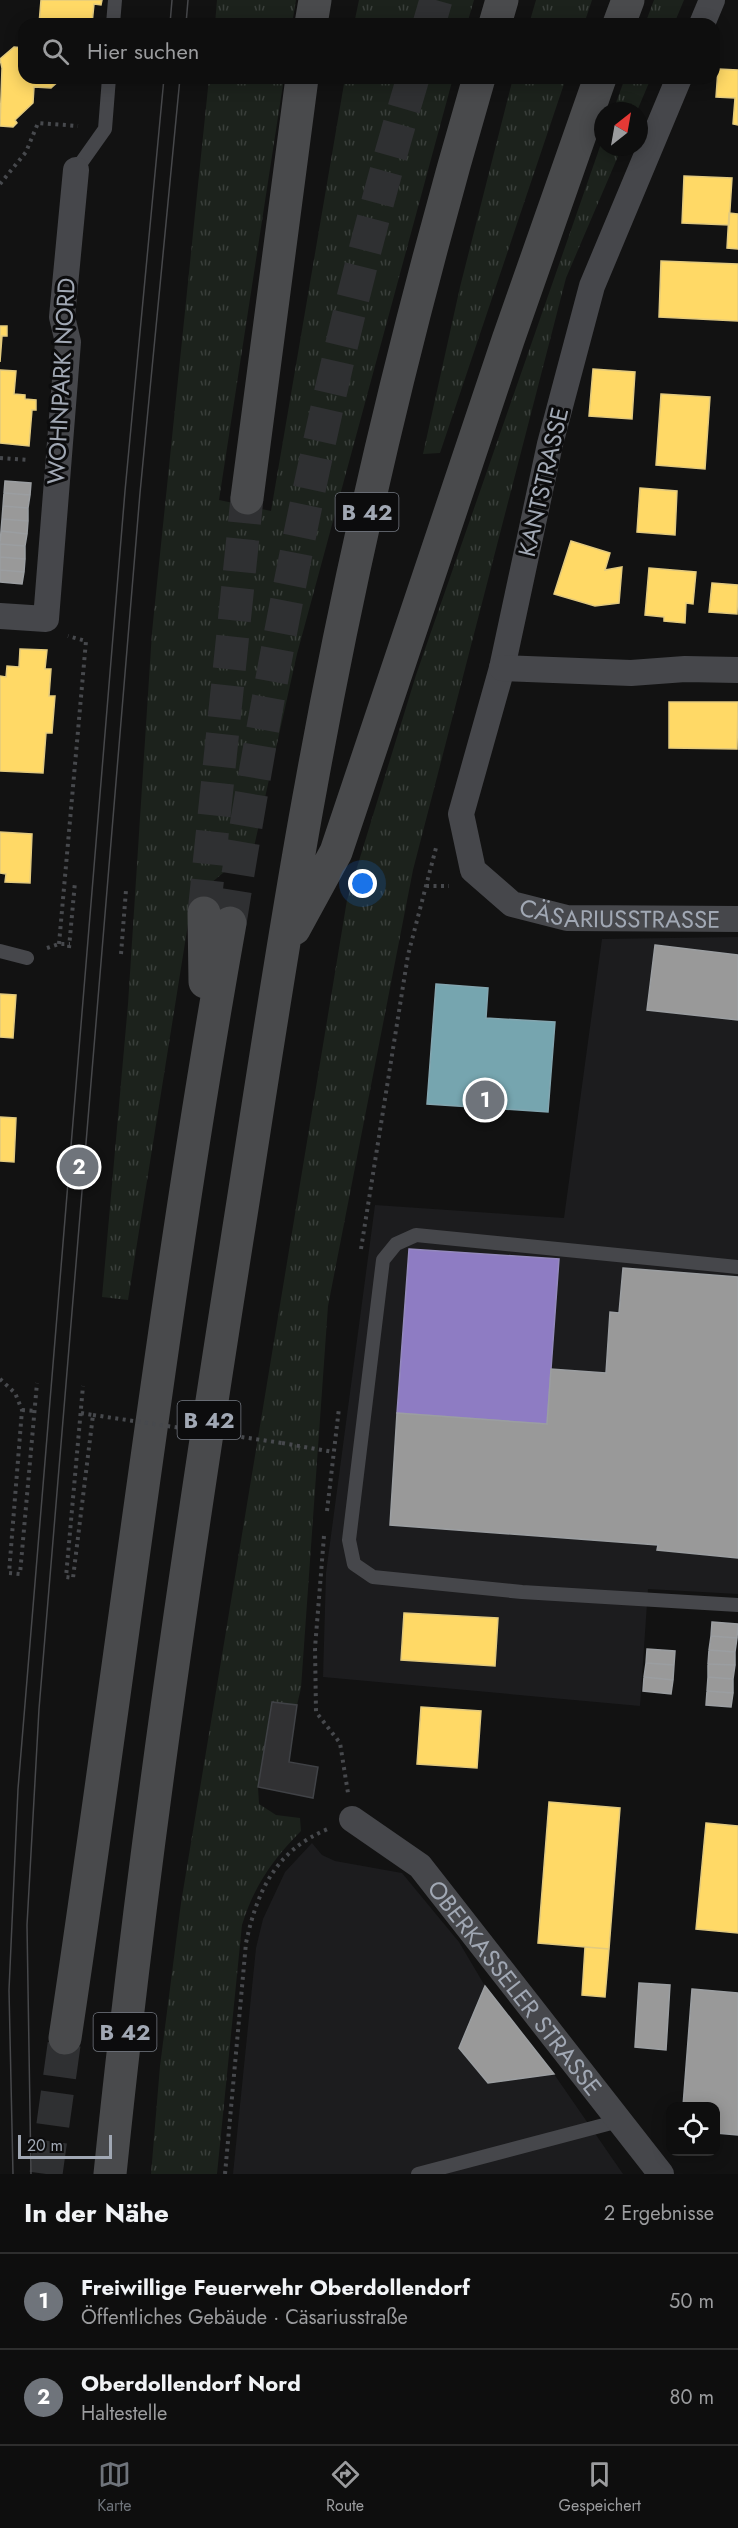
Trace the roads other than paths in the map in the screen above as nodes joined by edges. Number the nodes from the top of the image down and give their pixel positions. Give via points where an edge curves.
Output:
1 (115, 0) edge
2 (315, 0) edge
3 (502, 0) edge
4 (628, 0) edge
5 (712, 0) edge
6 (114, 18) edge
7 (312, 18) edge
8 (497, 18) edge
9 (622, 18) edge
10 (704, 18) edge
11 (109, 84) edge
12 (301, 84) edge
13 (477, 84) edge
14 (598, 84) edge
15 (676, 84) edge
16 (76, 170) joint
17 (247, 498) tunnel mouth
18 (0, 616) edge
19 (502, 668) junction
20 (738, 670) edge
21 (217, 918) tunnel mouth
22 (738, 919) edge
23 (0, 951) edge
24 (282, 951) junction
25 (27, 958) dead end
26 (738, 1267) edge
27 (738, 1605) edge
28 (352, 1819) dead end
29 (65, 2038) tunnel mouth
30 (619, 2121) junction
31 (110, 2174) edge
32 (418, 2174) edge
33 (661, 2174) edge

1 - 6 lane
2 - 7 highway
3 - 8 highway
4 - 9 highway
5 - 10 street
11 - 16 lane via 105,129
12 - 17 highway
13 - 24 highway, B 42 via 377,466 343,620
14 - 24 highway, B 42 via 336,852
15 - 19 street, KANTSTRASSE via 592,286 550,444
16 - 18 street, WOHNPARK NORD via 62,317 68,342 46,619
19 - 20 street via 631,673
19 - 22 street, CÄSARIUSSTRASSE via 461,814 473,870 512,904 567,918
21 - 29 highway, B 42 via 206,1056
23 - 25 lane
24 - 31 highway, B 42 via 204,1447 141,1890
26 - 27 lane via 416,1235 396,1244 383,1260 348,1540 354,1564 373,1576 522,1592
28 - 30 street, OBERKASSELER STRASSE via 420,1866
30 - 32 lane
30 - 33 street, OBERKASSELER STRASSE

